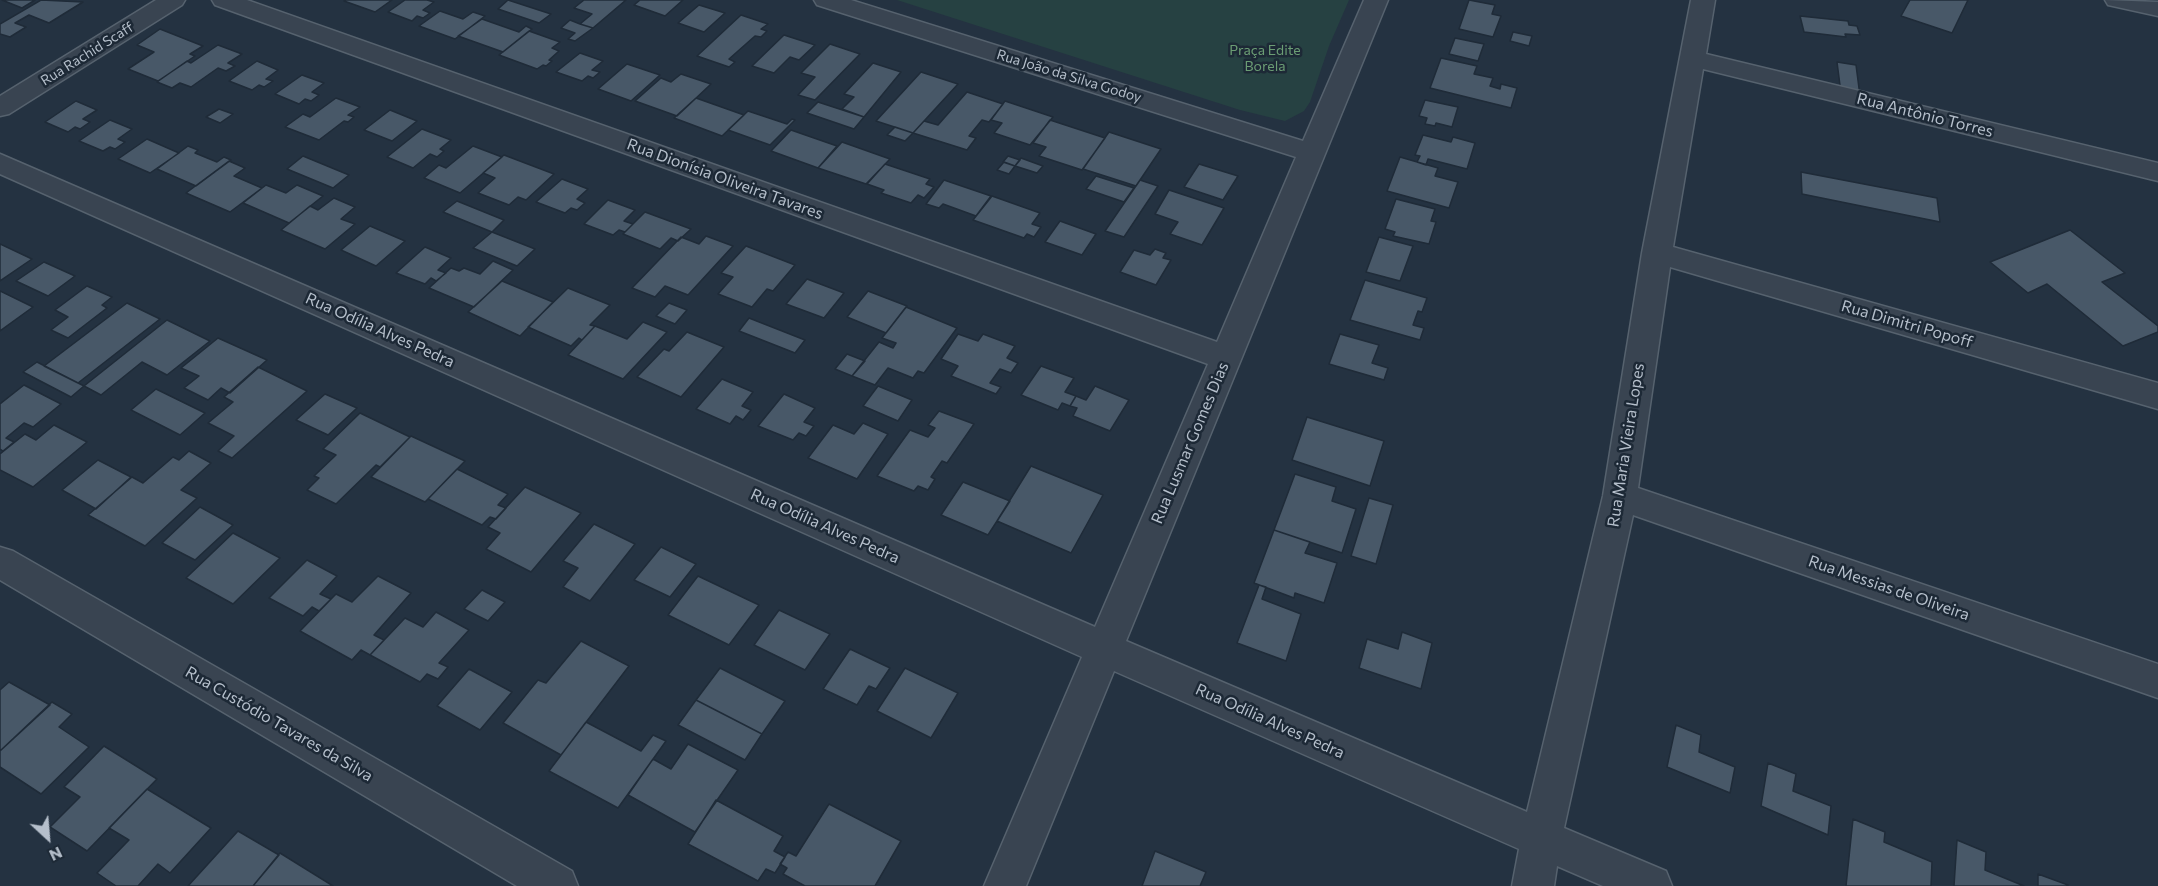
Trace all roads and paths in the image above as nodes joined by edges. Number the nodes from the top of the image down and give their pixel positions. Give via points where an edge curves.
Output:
1 (173, 0) edge
2 (224, 0) edge
3 (826, 0) edge
4 (1376, 0) edge
5 (1703, 0) edge
6 (2117, 0) edge
7 (2158, 9) edge
8 (1692, 58) junction
9 (0, 108) edge
10 (1312, 153) junction
11 (0, 163) edge
12 (2158, 172) edge
13 (1657, 253) junction
14 (1226, 358) junction
15 (2158, 396) edge
16 (1620, 496) junction
17 (0, 561) edge
18 (1104, 649) junction
19 (2158, 681) edge
20 (1541, 840) junction
21 (557, 886) edge
22 (1005, 886) edge
23 (1533, 886) edge
24 (1651, 886) edge

1 - 9 street, Rua Rachid Scaff
2 - 14 street, Rua Dionísia Oliveira Tavares
3 - 10 street, Rua João da Silva Godoy
4 - 10 street, Rua Lusmar Gomes Dias
5 - 8 street, Rua Maria Vieira Lopes
6 - 7 street
8 - 12 street, Rua Antônio Torres
8 - 13 street, Rua Maria Vieira Lopes
10 - 14 street, Rua Lusmar Gomes Dias
11 - 18 street, Rua Odília Alves Pedra
13 - 15 street, Rua Dimitri Popoff
13 - 16 street, Rua Maria Vieira Lopes
14 - 18 street, Rua Lusmar Gomes Dias
16 - 19 street, Rua Messias de Oliveira
16 - 20 street, Rua Maria Vieira Lopes
17 - 21 street, Rua Custódio Tavares da Silva
18 - 20 street, Rua Odília Alves Pedra
18 - 22 street, Rua Lusmar Gomes Dias
20 - 23 street, Rua Maria Vieira Lopes
20 - 24 street, Rua Odília Alves Pedra

